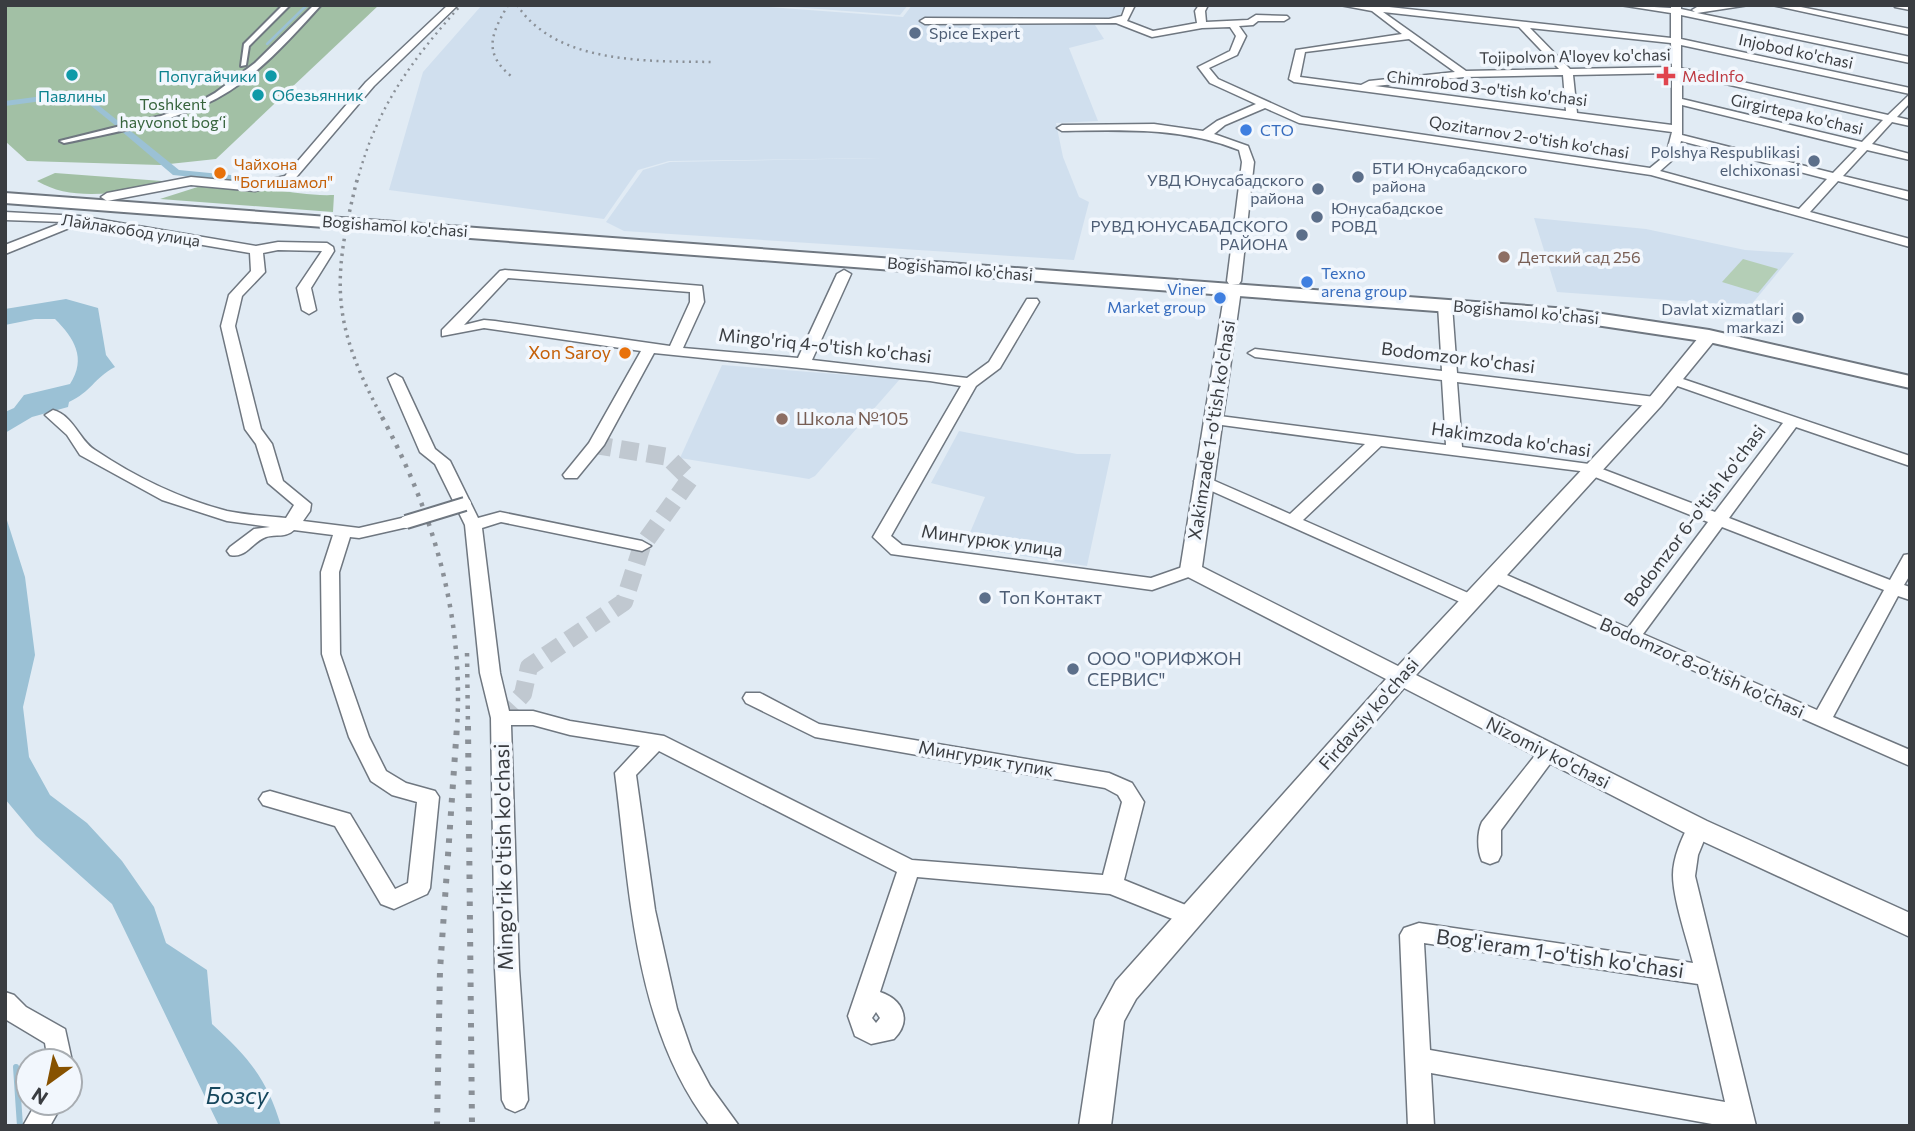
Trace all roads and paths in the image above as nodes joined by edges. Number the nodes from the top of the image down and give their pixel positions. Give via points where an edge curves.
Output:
1 (287, 5) edge
2 (318, 5) edge
3 (454, 5) edge
4 (1131, 5) edge
5 (1205, 5) edge
6 (1344, 5) edge
7 (1624, 5) edge
8 (1745, 5) edge
9 (1776, 5) edge
10 (1898, 5) edge
11 (1676, 8) edge
12 (1910, 8) edge
13 (1373, 9) junction
14 (1284, 19) dead end
15 (1117, 20) junction
16 (925, 21) dead end
17 (1232, 23) junction
18 (1202, 25) junction
19 (1522, 25) junction
20 (1910, 32) edge
21 (1411, 36) junction
22 (1676, 41) junction
23 (1910, 60) edge
24 (243, 65) dead end
25 (1678, 70) junction
26 (1568, 73) junction
27 (1464, 74) junction
28 (1362, 88) junction
29 (1910, 91) edge
30 (1910, 97) edge
31 (1677, 102) junction
32 (1264, 105) junction
33 (1572, 115) junction
34 (1889, 118) junction
35 (1910, 123) edge
36 (1062, 128) dead end
37 (1676, 133) junction
38 (1206, 134) junction
39 (64, 141) dead end
40 (1864, 146) junction
41 (1910, 157) edge
42 (1652, 172) junction
43 (1835, 177) junction
44 (6, 193) edge
45 (1910, 196) edge
46 (107, 197) junction
47 (1802, 212) junction
48 (5, 216) edge
49 (79, 220) junction
50 (1910, 243) edge
51 (5, 250) edge
52 (256, 250) junction
53 (915, 262) junction
54 (844, 274) dead end
55 (1233, 286) junction
56 (1032, 302) dead end
57 (1445, 305) junction
58 (309, 310) dead end
59 (469, 312) junction
60 (495, 324) junction
61 (1709, 336) junction
62 (649, 349) junction
63 (675, 351) junction
64 (1255, 353) dead end
65 (804, 361) junction
66 (1910, 372) edge
67 (1449, 377) junction
68 (395, 378) dead end
69 (1674, 380) junction
70 (1910, 382) edge
71 (970, 383) junction
72 (1656, 402) junction
73 (53, 415) dead end
74 (1212, 420) junction
75 (1792, 421) junction
76 (1377, 441) junction
77 (1454, 450) junction
78 (1910, 461) edge
79 (1592, 470) junction
80 (571, 475) dead end
81 (1202, 481) junction
82 (465, 504) junction
83 (1719, 518) junction
84 (1294, 519) junction
85 (406, 522) joint
86 (292, 524) junction
87 (473, 525) junction
88 (343, 531) junction
89 (642, 546) dead end
90 (236, 551) dead end
91 (1910, 559) edge
92 (1191, 570) junction
93 (1494, 576) junction
94 (1902, 591) edge
95 (1469, 600) junction
96 (1632, 636) junction
97 (1400, 679) junction
98 (753, 698) dead end
99 (501, 718) junction
100 (1821, 720) junction
101 (657, 741) junction
102 (1548, 753) junction
103 (1910, 759) edge
104 (270, 799) dead end
105 (1698, 828) junction
106 (1490, 855) dead end
107 (909, 868) junction
108 (1112, 885) junction
109 (1190, 917) junction
110 (1910, 926) edge
111 (1706, 975) junction
112 (5, 1002) edge
113 (867, 1004) dead end
114 (58, 1047) edge
115 (1418, 1059) junction
116 (515, 1100) dead end
117 (1742, 1122) edge
118 (726, 1126) edge
119 (1095, 1126) edge
120 (1420, 1126) edge

1 - 24 street via 246,45
2 - 39 street via 219,95 184,110
3 - 46 street via 370,85 289,178 255,187 191,181
4 - 15 street via 1126,18
5 - 18 street via 1200,11
6 - 13 street, Injobod ko'chasi
7 - 11 street
8 - 11 street
9 - 20 street
10 - 12 street
11 - 22 street
11 - 23 street
13 - 19 street, Injobod ko'chasi
13 - 21 street
14 - 17 street
15 - 16 street
15 - 18 street via 1149,34
17 - 18 street
17 - 32 street, Qozitarnov 2-o'tish ko'chasi via 1241,36 1234,53 1203,67 1209,78
19 - 22 street, Injobod ko'chasi
19 - 26 street
21 - 27 street
21 - 28 street, Chimrobod 3-o'tish ko'chasi via 1301,50 1294,79
22 - 25 street
22 - 29 street, Injobod ko'chasi
25 - 26 street, Tojipolvon A'loyev ko'chasi
25 - 31 street
25 - 34 street, Tojipolvon A'loyev ko'chasi
26 - 27 street, Tojipolvon A'loyev ko'chasi
26 - 33 street
27 - 28 street, Tojipolvon A'loyev ko'chasi
28 - 33 street, Chimrobod 3-o'tish ko'chasi
30 - 34 street
31 - 37 street
31 - 40 street, Girgirtepa ko'chasi
32 - 38 street
32 - 42 street, Qozitarnov 2-o'tish ko'chasi via 1299,120
33 - 37 street, Chimrobod 3-o'tish ko'chasi
34 - 35 street, Tojipolvon A'loyev ko'chasi
34 - 40 street
36 - 38 street via 1159,126
37 - 42 street via 1671,156
37 - 43 street, Chimrobod 3-o'tish ko'chasi
38 - 55 street via 1244,148 1248,162
40 - 41 street, Girgirtepa ko'chasi
40 - 43 street
42 - 47 street, Qozitarnov 2-o'tish ko'chasi
43 - 45 street, Chimrobod 3-o'tish ko'chasi
43 - 47 street
44 - 46 main road, Bogishamol ko'chasi
44 - 53 main road, Bogishamol ko'chasi
46 - 53 main road, Bogishamol ko'chasi
47 - 50 street, Qozitarnov 2-o'tish ko'chasi
48 - 49 street, Лайлакобод улица
49 - 51 street
49 - 52 street, Лайлакобод улица
52 - 58 street, Лайлакобод улица via 296,245 329,249 305,285
52 - 86 street via 258,272 236,295 228,326 253,429 264,444 276,482 303,504
53 - 55 main road, Bogishamol ko'chasi
54 - 65 street
55 - 57 main road, Bogishamol ko'chasi
55 - 66 main road, Bogishamol ko'chasi via 1443,297 1651,318
55 - 74 street, Xakimzade 1-o'tish ko'chasi
56 - 71 street via 995,365
57 - 61 main road, Bogishamol ko'chasi via 1598,318
57 - 67 street
59 - 60 street
59 - 60 street, Mingo'riq 4-o'tish ko'chasi via 447,333
59 - 63 street, Mingo'riq 4-o'tish ko'chasi via 505,274 697,289 697,302
60 - 62 street, Mingo'riq 4-o'tish ko'chasi
61 - 69 street, Firdavsiy ko'chasi
61 - 70 main road, Bogishamol ko'chasi
62 - 63 street, Mingo'riq 4-o'tish ko'chasi
62 - 80 street via 596,445
63 - 65 street, Mingo'riq 4-o'tish ko'chasi
64 - 67 street, Bodomzor ko'chasi
65 - 71 street, Mingo'riq 4-o'tish ko'chasi
67 - 72 street, Bodomzor ko'chasi
67 - 77 street
68 - 82 street via 428,452 442,461
69 - 72 street, Firdavsiy ko'chasi
69 - 75 street
71 - 92 street, Мингурюк улица via 882,537 897,550 1152,584
72 - 79 street, Firdavsiy ko'chasi
73 - 86 street via 73,432 86,452 168,497 227,516
74 - 76 street, Hakimzoda ko'chasi
74 - 81 street, Xakimzade 1-o'tish ko'chasi
75 - 78 street
75 - 83 street, Bodomzor 6-o'tish ko'chasi
76 - 77 street, Hakimzoda ko'chasi
76 - 84 street
77 - 79 street, Hakimzoda ko'chasi
79 - 83 street, Hakimzoda ko'chasi
79 - 93 street, Firdavsiy ko'chasi
81 - 84 street
81 - 92 street, Xakimzade 1-o'tish ko'chasi
82 - 85 street, bridge
82 - 87 street
83 - 94 street, Hakimzoda ko'chasi
83 - 96 street, Bodomzor 6-o'tish ko'chasi
84 - 95 street
85 - 88 street via 359,533
86 - 88 street
86 - 90 street via 285,530 260,533
87 - 89 street via 500,517
87 - 99 street via 490,673
88 - 104 street via 330,572 331,654 359,737 378,776 399,789 428,797 419,888 394,900 388,898 342,820
91 - 94 street
92 - 97 street, Nizomiy ko'chasi
93 - 95 street, Firdavsiy ko'chasi
93 - 96 street, Bodomzor 8-o'tish ko'chasi
94 - 100 street
95 - 97 street, Firdavsiy ko'chasi
96 - 100 street, Bodomzor 8-o'tish ko'chasi
97 - 102 street, Nizomiy ko'chasi
97 - 109 street, Firdavsiy ko'chasi
98 - 108 street, Мингурик тупик via 815,730 1109,781 1125,789 1133,802
99 - 101 street, Mingo'rik o'tish ko'chasi via 533,718
99 - 116 street, Mingo'rik o'tish ko'chasi
100 - 103 street, Bodomzor 8-o'tish ko'chasi
101 - 107 street, Mingo'rik o'tish ko'chasi
101 - 118 street via 625,773 653,959 673,1033 691,1075
102 - 105 street, Nizomiy ko'chasi
102 - 106 street via 1490,828
105 - 110 street, Nizomiy ko'chasi
105 - 111 street via 1684,876
107 - 108 street, Mingo'rik o'tish ko'chasi
107 - 113 street
108 - 109 street, Mingo'rik o'tish ko'chasi
109 - 119 street, Firdavsiy ko'chasi via 1126,989 1110,1020
111 - 115 street, Bog'ieram 1-o'tish ko'chasi via 1412,935
111 - 117 street
112 - 114 street via 56,1037
115 - 117 street
115 - 120 street, Bog'ieram 1-o'tish ko'chasi

